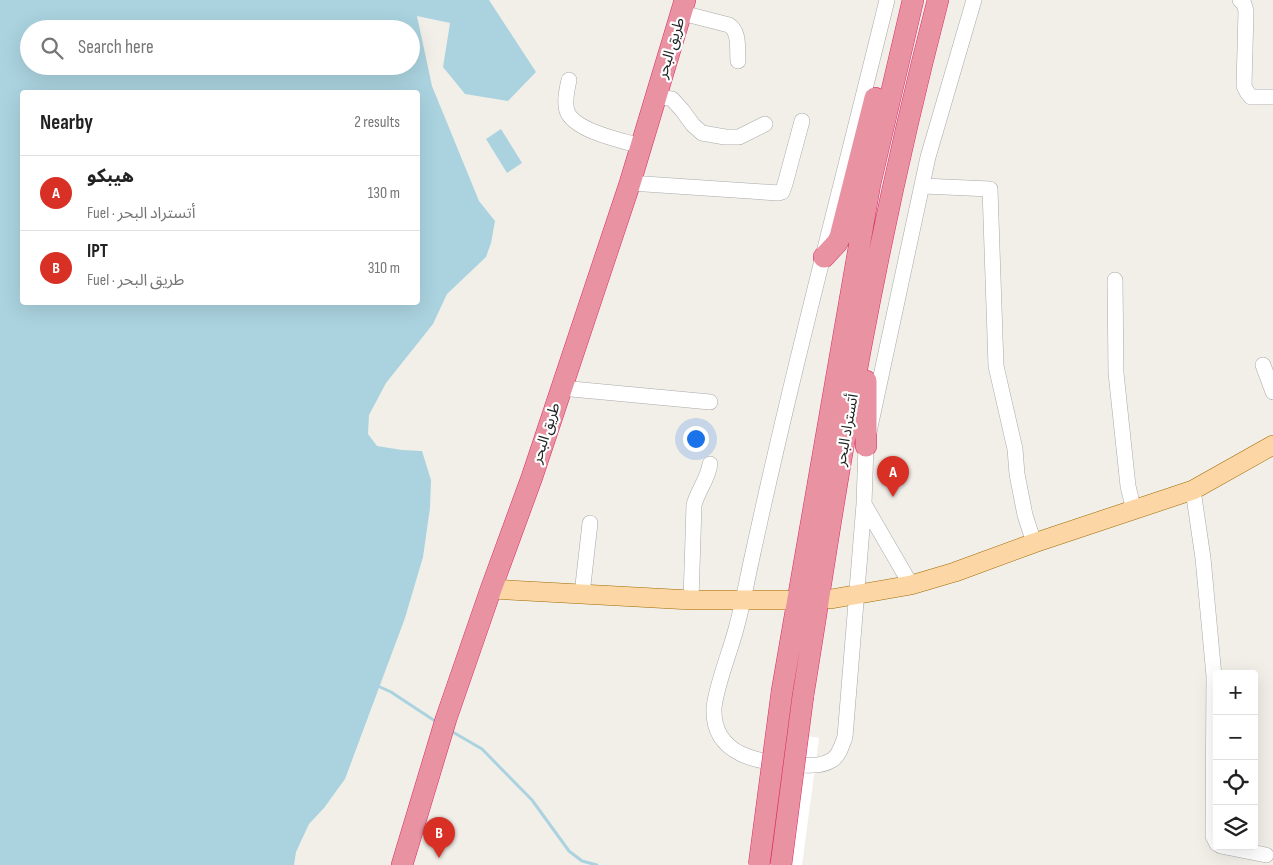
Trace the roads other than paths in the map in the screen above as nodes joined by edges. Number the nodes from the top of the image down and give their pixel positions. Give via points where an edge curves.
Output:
1 (887, 0) edge
2 (904, 0) edge
3 (913, 0) edge
4 (938, 0) edge
5 (974, 0) edge
6 (1240, 0) edge
7 (684, 6) edge
8 (738, 61) dead end
9 (569, 80) dead end
10 (657, 96) junction
11 (1273, 97) edge
12 (802, 121) dead end
13 (765, 124) dead end
14 (641, 146) junction
15 (630, 182) junction
16 (923, 186) junction
17 (824, 257) junction
18 (1114, 280) dead end
19 (869, 312) junction
20 (1263, 365) dead end
21 (561, 388) junction
22 (1273, 392) edge
23 (710, 402) dead end
24 (1273, 445) edge
25 (866, 446) junction
26 (710, 464) dead end
27 (1193, 490) junction
28 (864, 504) junction
29 (1134, 511) junction
30 (590, 523) dead end
31 (1034, 543) junction
32 (911, 585) junction
33 (491, 589) junction
34 (582, 594) junction
35 (857, 595) junction
36 (831, 599) dead end
37 (691, 600) junction
38 (743, 600) junction
39 (786, 600) dead end
40 (1213, 805) edge
41 (1241, 850) edge
42 (1266, 855) dead end
43 (406, 860) edge
44 (760, 865) edge
45 (781, 865) edge

1 - 17 street
2 - 17 highway via 874,99 841,232
3 - 44 highway, أتستراد البحر, bridge via 870,184 782,691
4 - 19 highway, أتستراد البحر via 893,189
5 - 16 street via 928,157
6 - 11 street via 1246,11 1246,92 1251,97
7 - 8 street via 733,28
7 - 10 highway, طريق البحر
9 - 14 street via 566,105 572,119 602,134
10 - 13 street via 672,99 702,133 739,137
10 - 14 highway, طريق البحر
12 - 15 street via 782,192
14 - 15 highway, طريق البحر
15 - 21 highway, طريق البحر
16 - 25 street
16 - 31 street via 990,189 996,366
17 - 38 street via 765,495
18 - 29 street via 1116,373 1128,486
19 - 25 highway
19 - 45 highway, أتستراد البحر, bridge via 844,441 803,696
20 - 22 street
21 - 23 street
21 - 33 highway, طريق البحر
24 - 27 main road
25 - 28 street
26 - 37 street via 694,505
27 - 29 main road
27 - 40 street via 1214,676
28 - 32 street
28 - 35 street
29 - 31 main road
30 - 34 street
31 - 32 main road
32 - 35 main road
33 - 34 main road
33 - 43 highway, طريق البحر via 446,719
34 - 37 main road
35 - 36 main road
35 - 38 street via 845,737 834,759 821,765 750,759 738,754 724,740 716,724 714,707
37 - 38 main road
38 - 39 main road
41 - 42 street

